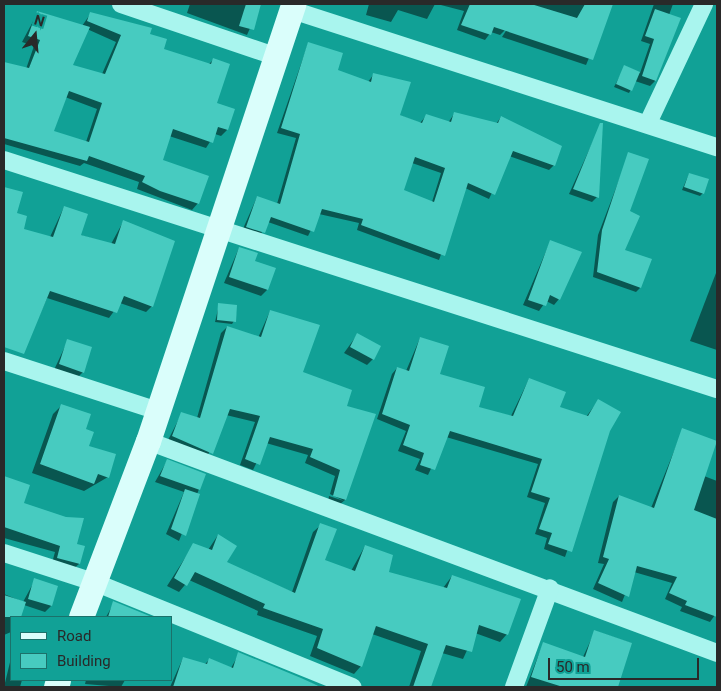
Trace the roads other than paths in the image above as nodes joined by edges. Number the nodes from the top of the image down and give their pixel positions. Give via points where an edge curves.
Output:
1 (121, 4) edge
2 (704, 4) edge
3 (292, 7) edge
4 (275, 56) junction
5 (648, 123) junction
6 (717, 147) edge
7 (4, 160) edge
8 (218, 226) junction
9 (4, 361) edge
10 (717, 389) edge
11 (158, 411) junction
12 (148, 441) junction
13 (4, 553) edge
14 (94, 582) junction
15 (550, 588) junction
16 (81, 616) edge
17 (717, 652) edge
18 (352, 687) edge
19 (514, 687) edge

1 - 4 street
2 - 5 street
3 - 4 street
3 - 5 street
4 - 8 street
5 - 6 street
7 - 8 street
8 - 10 street
8 - 11 street
9 - 11 street
11 - 12 street
12 - 14 street
12 - 15 street
13 - 14 street
14 - 16 street
14 - 18 street
15 - 17 street
15 - 19 street

